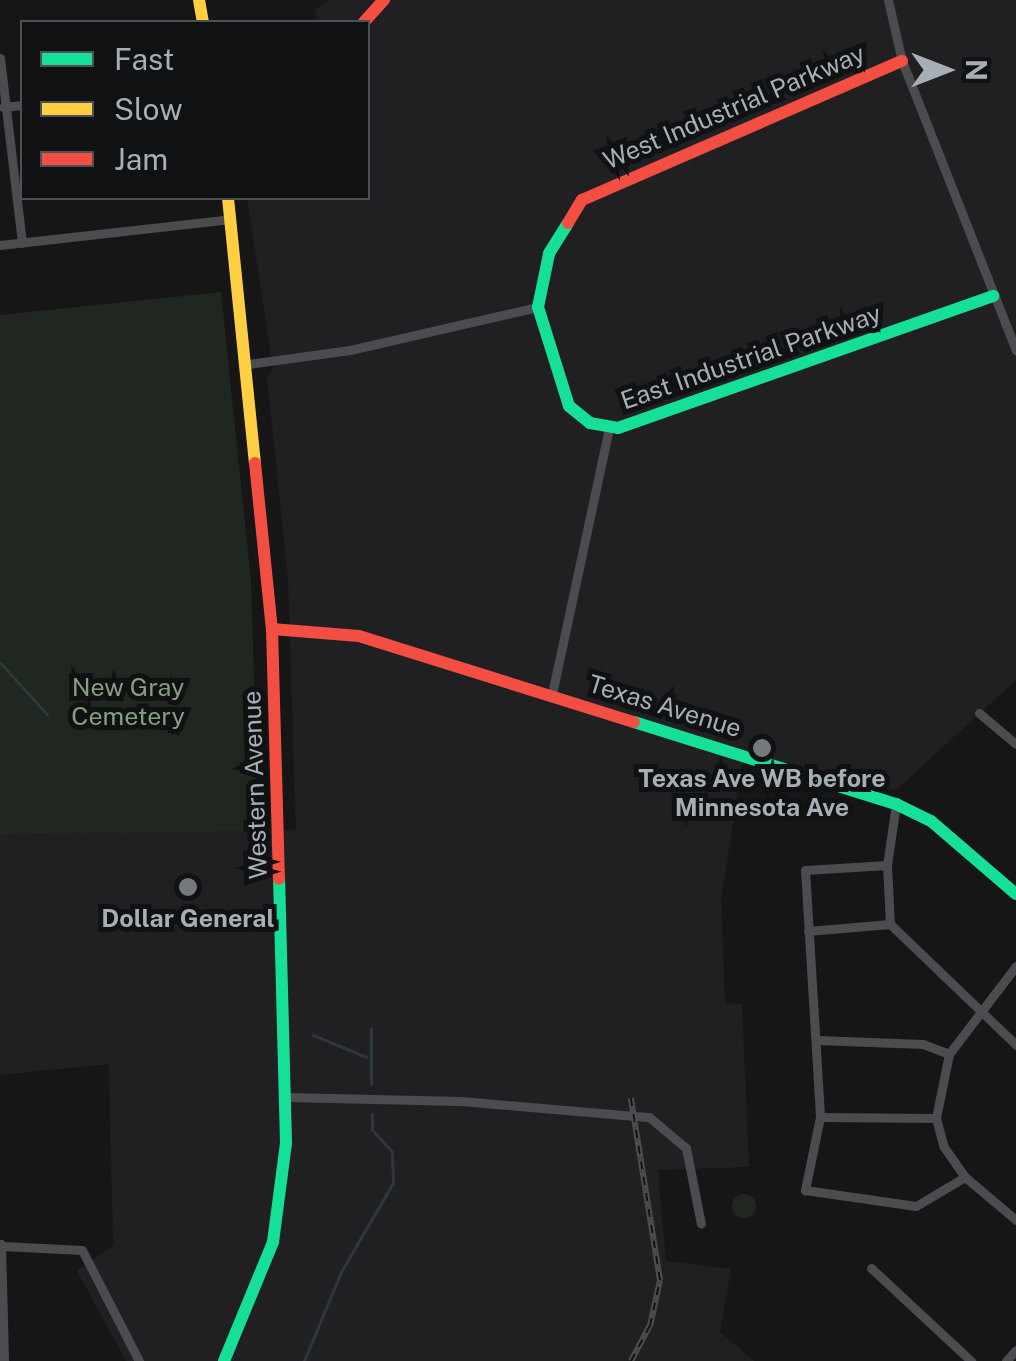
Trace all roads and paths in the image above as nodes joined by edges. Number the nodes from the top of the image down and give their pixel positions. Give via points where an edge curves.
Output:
1 (384, 0) edge
2 (888, 0) edge
3 (366, 20) edge
4 (0, 58) edge
5 (902, 60) junction
6 (3, 107) edge
7 (228, 200) edge
8 (231, 219) junction
9 (22, 243) junction
10 (0, 246) edge
11 (993, 296) junction
12 (538, 306) junction
13 (1016, 350) edge
14 (248, 364) junction
15 (610, 426) junction
16 (272, 629) junction
17 (552, 694) junction
18 (980, 713) dead end
19 (1016, 744) edge
20 (896, 804) junction
21 (887, 865) junction
22 (1016, 894) edge
23 (890, 924) junction
24 (808, 931) junction
25 (1016, 966) edge
26 (977, 1012) junction
27 (817, 1040) junction
28 (1016, 1046) edge
29 (948, 1054) junction
30 (286, 1096) junction
31 (820, 1117) junction
32 (936, 1118) junction
33 (965, 1177) junction
34 (1016, 1220) edge
35 (701, 1224) dead end
36 (1, 1245) edge
37 (872, 1268) dead end
38 (1016, 1350) edge
39 (4, 1361) edge
40 (139, 1361) edge
41 (224, 1361) edge
42 (971, 1361) edge
43 (1006, 1361) edge

1 - 3 street
2 - 5 street
4 - 6 street
5 - 11 street
5 - 12 street, West Industrial Parkway via 596,190 558,234
6 - 9 street
7 - 8 street, Western Avenue
8 - 9 street
8 - 14 street, Western Avenue
9 - 10 street
11 - 13 street
11 - 15 street, East Industrial Parkway
12 - 14 street via 350,350
12 - 15 street, East Industrial Parkway via 570,406 590,423
14 - 16 street, Western Avenue
15 - 17 street
16 - 17 street, Texas Avenue via 359,636
16 - 30 street, Western Avenue
17 - 20 street, Texas Avenue
18 - 19 street
20 - 21 street
20 - 22 street, Texas Avenue via 931,821
21 - 23 street
21 - 24 street via 805,870
23 - 24 street
23 - 26 street
24 - 27 street
25 - 26 street
26 - 28 street
26 - 29 street
27 - 29 street via 924,1044
27 - 31 street
29 - 32 street
30 - 35 street via 461,1101 650,1117 686,1148
30 - 41 street, Western Avenue via 282,1199 256,1291
31 - 32 street
31 - 33 street via 805,1190 916,1206
32 - 33 street via 944,1147
33 - 34 street
36 - 39 street
36 - 40 street via 82,1250
37 - 42 street
38 - 43 street

